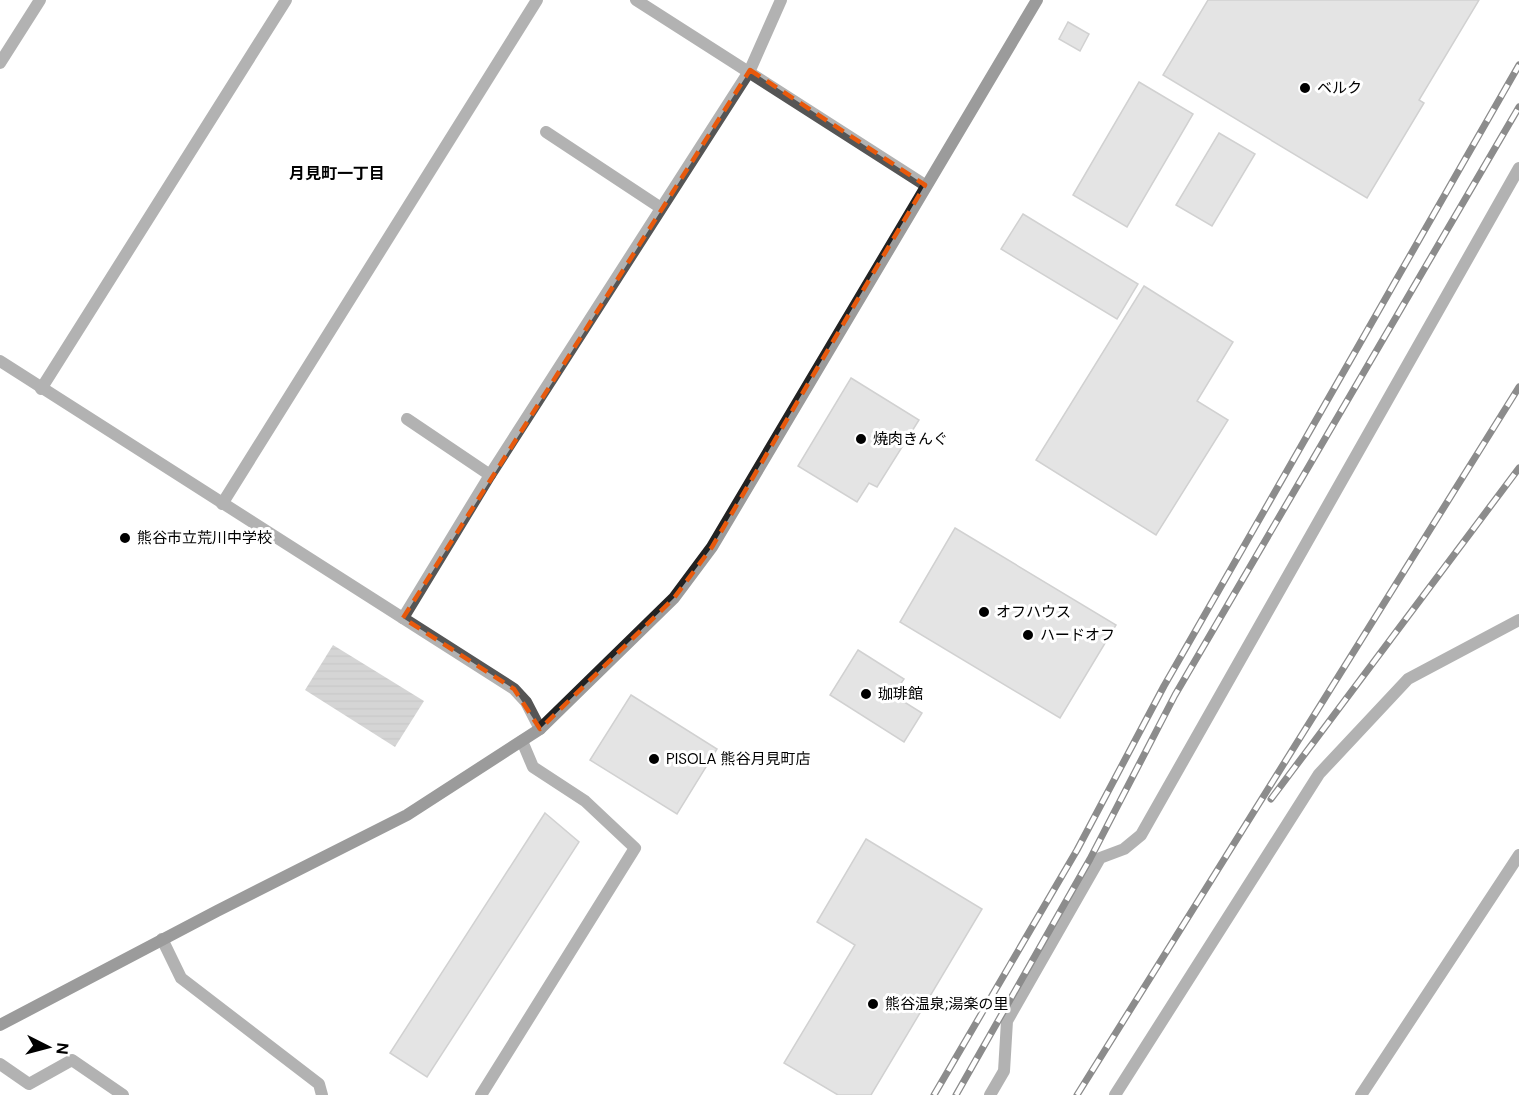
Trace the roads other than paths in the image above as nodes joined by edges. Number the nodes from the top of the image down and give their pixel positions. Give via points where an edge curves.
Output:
1 (40, 0) edge
2 (286, 0) edge
3 (537, 0) edge
4 (636, 0) edge
5 (781, 0) edge
6 (1037, 0) edge
7 (0, 63) edge
8 (750, 70) junction
9 (546, 132) dead end
10 (1519, 168) edge
11 (925, 185) junction
12 (661, 208) junction
13 (0, 361) edge
14 (42, 389) junction
15 (407, 419) dead end
16 (490, 475) junction
17 (222, 504) junction
18 (403, 618) junction
19 (1519, 620) edge
20 (540, 729) junction
21 (522, 741) junction
22 (1519, 855) edge
23 (162, 939) junction
24 (0, 1025) edge
25 (0, 1064) edge
26 (31, 1089) edge
27 (123, 1095) edge
28 (322, 1095) edge
29 (481, 1095) edge
30 (990, 1095) edge
31 (1115, 1095) edge
32 (1361, 1095) edge

1 - 7 street
2 - 14 street
3 - 17 street
4 - 8 street
5 - 8 street
6 - 11 street
8 - 11 street
8 - 12 street
9 - 12 street
10 - 30 street via 1141,835 1124,849 1100,858 1094,868 1007,1021 1004,1071
11 - 20 street via 712,547 674,598
12 - 16 street
13 - 14 street
14 - 17 street
15 - 16 street
16 - 18 street
17 - 18 street
18 - 20 street via 514,689
19 - 31 street via 1408,679 1319,774
20 - 21 street
21 - 23 street via 407,815
21 - 29 street via 532,767 585,801 635,848
22 - 32 street
23 - 24 street
23 - 28 street via 181,978 319,1084
25 - 26 street
26 - 27 street via 72,1059

